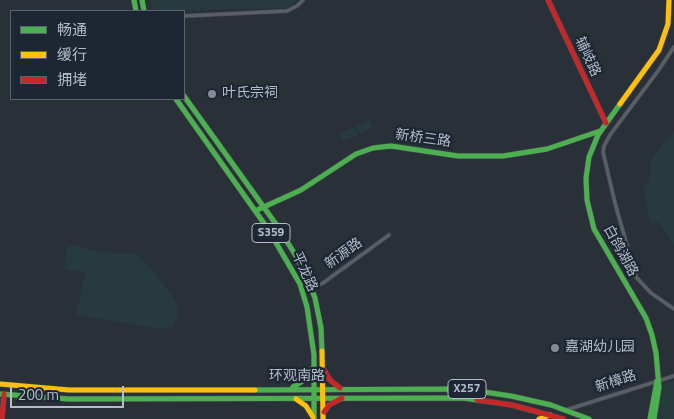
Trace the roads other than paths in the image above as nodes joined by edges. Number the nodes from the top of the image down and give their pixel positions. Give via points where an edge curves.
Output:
1 (303, 0) edge
2 (548, 0) edge
3 (669, 0) edge
4 (185, 16) edge
5 (674, 47) edge
6 (185, 97) edge
7 (177, 100) edge
8 (606, 123) junction
9 (600, 131) junction
10 (264, 207) junction
11 (255, 211) junction
12 (389, 235) dead end
13 (311, 288) junction
14 (674, 309) edge
15 (314, 364) junction
16 (323, 367) junction
17 (674, 376) edge
18 (657, 380) junction
19 (0, 384) edge
20 (288, 388) junction
21 (314, 388) junction
22 (323, 388) junction
23 (340, 388) junction
24 (2, 394) edge
25 (314, 397) junction
26 (323, 397) junction
27 (348, 397) junction
28 (292, 398) junction
29 (565, 410) junction
30 (550, 415) junction
31 (323, 416) edge
32 (2, 419) edge
33 (314, 419) edge
34 (539, 419) edge
35 (563, 419) edge
36 (589, 419) edge
37 (650, 419) edge
38 (654, 419) edge

1 - 4 street via 287,11
2 - 8 main road, 辅岐路
3 - 8 main road, 白鸽湖路 via 668,24 659,50
5 - 14 street via 610,135 603,152 636,277 651,293
6 - 10 main road, 平龙路 / S359
7 - 11 main road, 平龙路 / S359
8 - 9 main road, 白鸽湖路
9 - 10 main road, 新桥三路 via 546,149 503,156 458,156 397,146 372,148 356,154 301,190
9 - 18 main road, 白鸽湖路 via 587,168 589,210 598,237 649,326 656,353
10 - 11 main road, 新桥三路
10 - 13 main road, 平龙路 / S359 via 296,256
11 - 15 main road, 平龙路 / S359 via 300,284 309,318
12 - 13 street, 新源路 via 323,283
13 - 16 main road, 平龙路 / S359 via 319,318
15 - 20 main road via 306,379
15 - 21 main road, 平龙路 / S359
16 - 22 main road, 平龙路 / S359
16 - 23 main road via 330,380
17 - 18 street, 新樟路
18 - 29 street, 新樟路
18 - 37 main road, 白鸽湖路
18 - 38 main road, 白鸽湖路 via 659,388
19 - 20 main road, 环观南路 / X257 via 69,390
20 - 21 main road, 环观南路 / X257
21 - 22 main road, 环观南路 / X257
21 - 25 main road, 平龙路 / S359
22 - 23 main road, 环观南路 / X257
22 - 26 main road, S359
23 - 29 main road, 环观南路 / X257 via 483,391
24 - 28 main road, 环观南路 / X257 via 69,399
24 - 32 main road
25 - 26 main road, 环观南路 / X257
25 - 28 main road, 环观南路 / X257
25 - 33 main road, S359
26 - 27 main road, 环观南路 / X257
26 - 31 main road, S359
27 - 30 main road, 环观南路 / X257 via 462,398 512,405
27 - 31 main road via 327,407
28 - 33 main road via 306,406
29 - 36 main road, 环观南路 / X257
30 - 34 main road
30 - 35 main road, 环观南路 / X257

